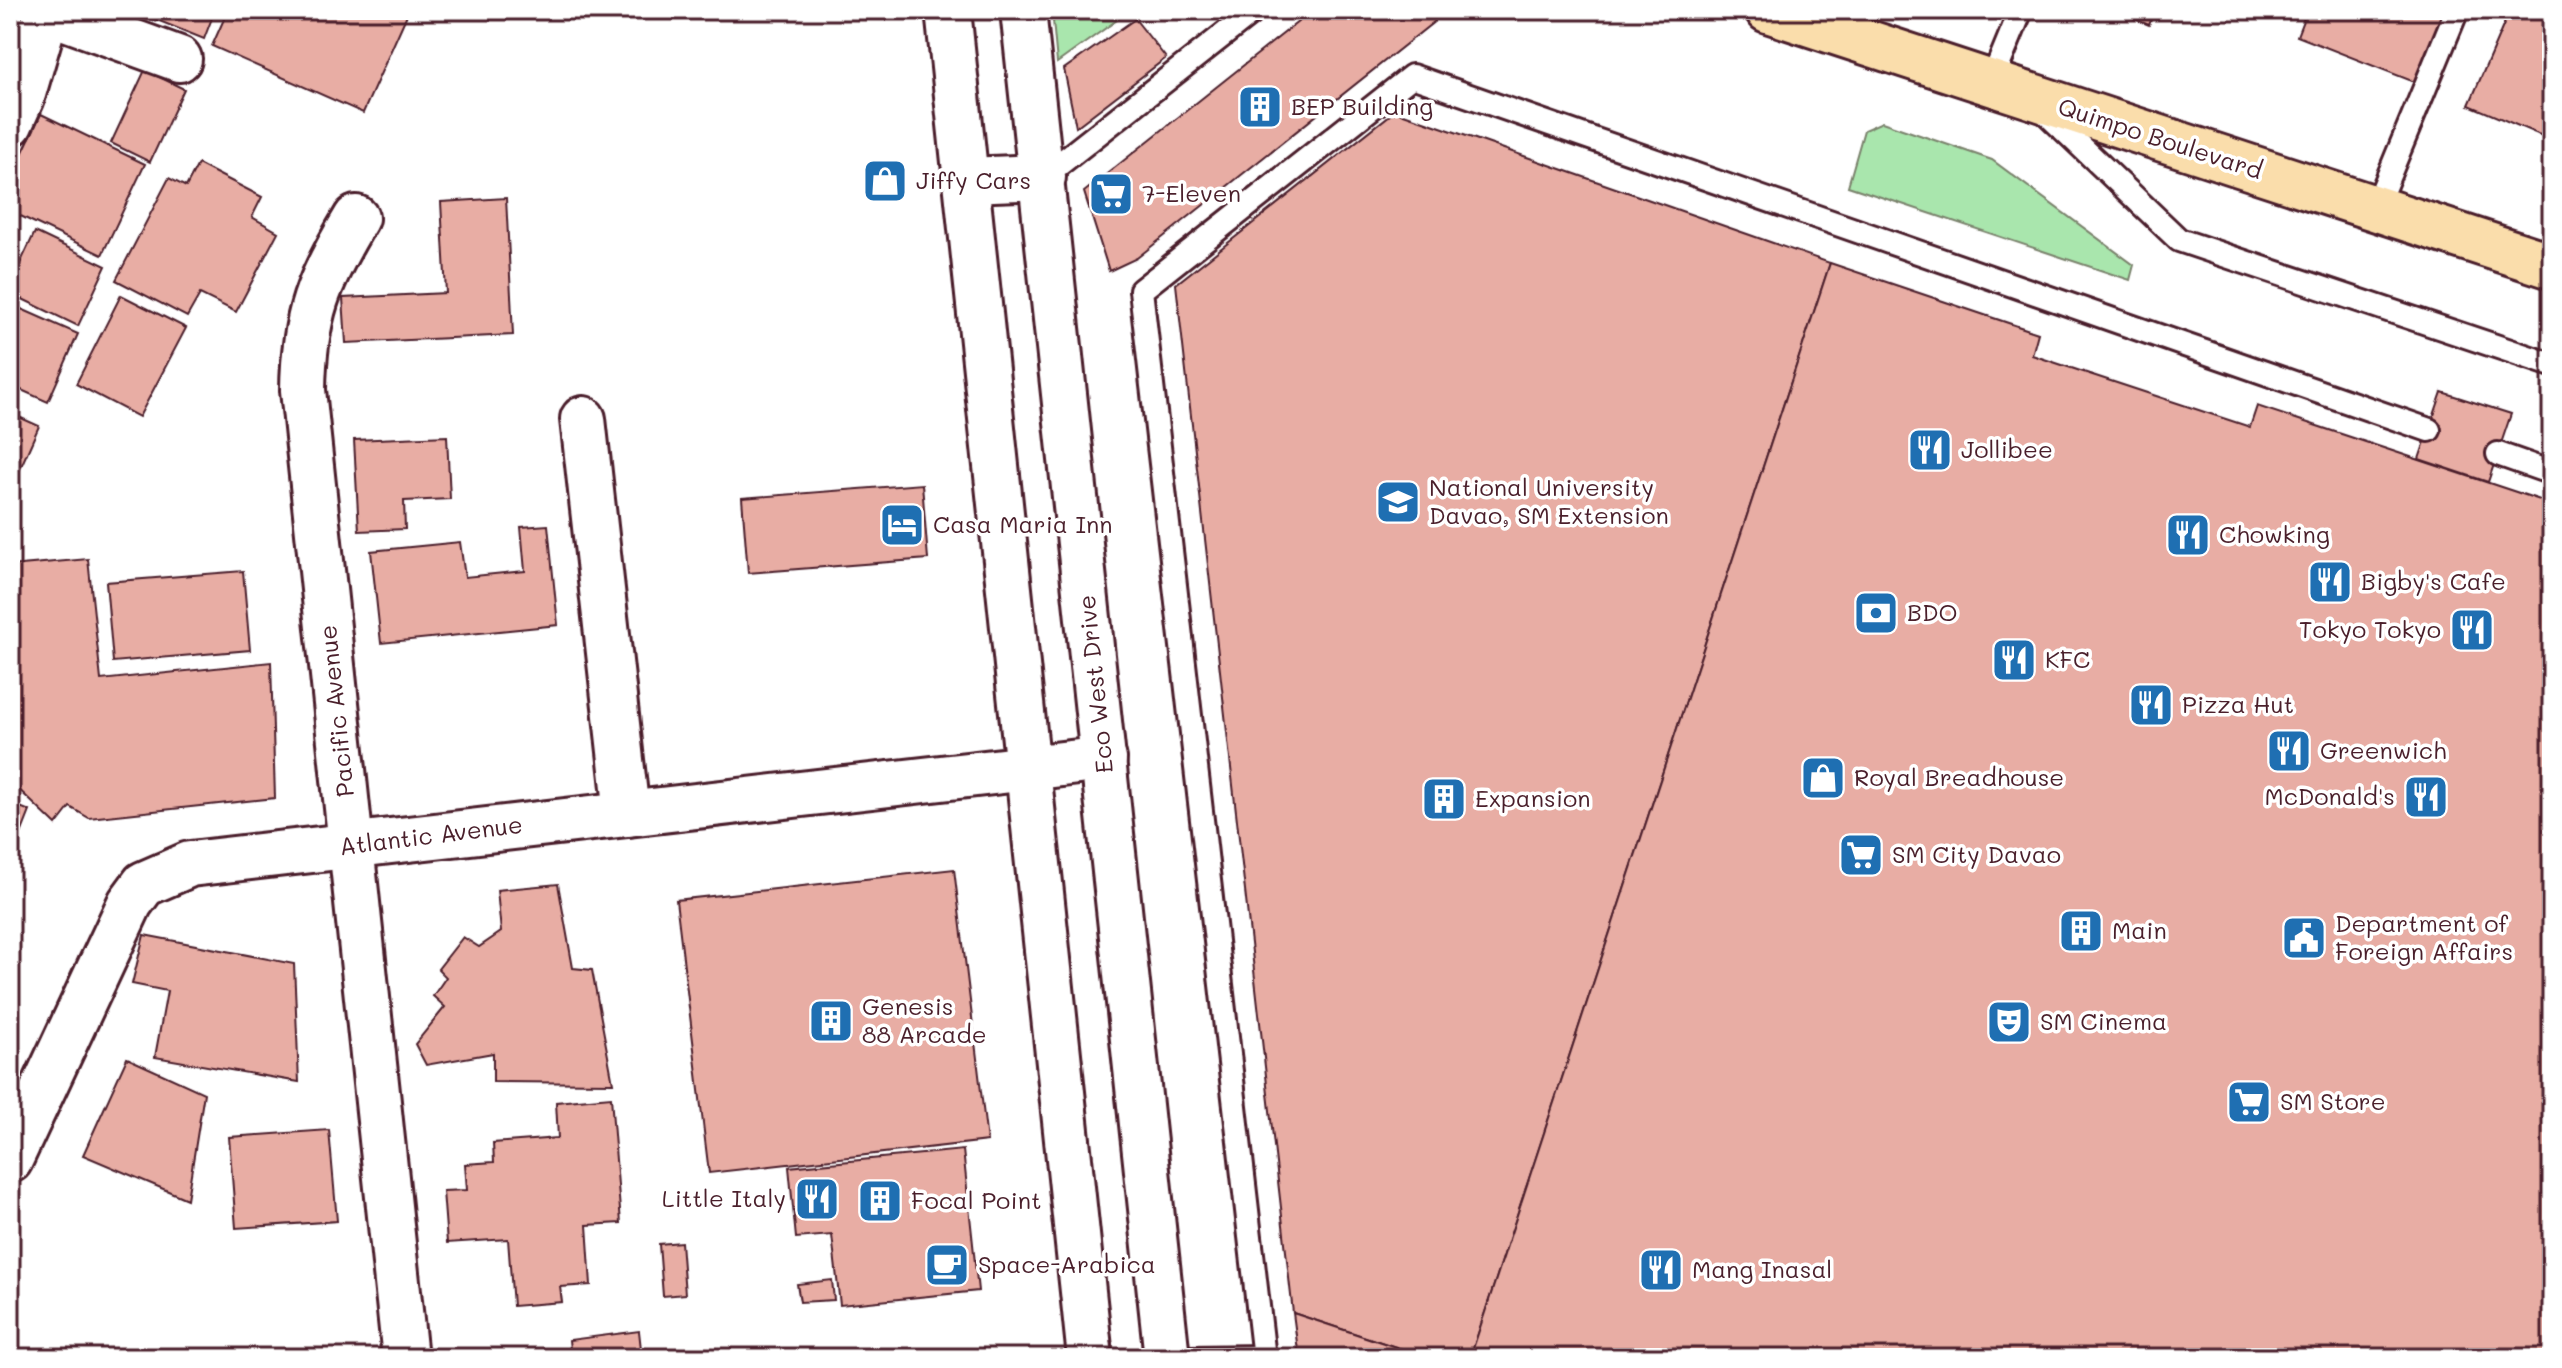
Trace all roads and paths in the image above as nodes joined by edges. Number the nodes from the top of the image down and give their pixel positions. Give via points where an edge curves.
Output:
1 (948, 10) edge
2 (1023, 10) edge
3 (1255, 10) edge
4 (1768, 10) edge
5 (2021, 10) edge
6 (2457, 10) edge
7 (45, 11) edge
8 (179, 59) dead end
9 (2008, 89) junction
10 (10, 124) edge
11 (1043, 177) junction
12 (966, 180) junction
13 (2375, 209) junction
14 (356, 218) dead end
15 (2552, 266) edge
16 (2552, 365) edge
17 (583, 419) dead end
18 (2429, 430) dead end
19 (2498, 454) dead end
20 (2552, 473) edge
21 (1104, 759) junction
22 (1028, 768) junction
23 (627, 814) junction
24 (351, 846) junction
25 (10, 1160) edge
26 (405, 1358) edge
27 (1090, 1358) edge
28 (1167, 1358) edge
29 (1187, 1358) edge
30 (1264, 1358) edge

1 - 12 street
2 - 11 street, Eco West Drive
3 - 11 lane
4 - 9 main road, Quimpo Boulevard
5 - 9 lane
6 - 13 lane
7 - 8 street
7 - 10 street
9 - 13 main road, Quimpo Boulevard
9 - 16 lane via 2179,240
11 - 12 street
11 - 21 street, Eco West Drive
12 - 22 street
13 - 15 main road, Quimpo Boulevard
14 - 24 street, Pacific Avenue via 313,299 304,342 303,390
17 - 23 street
18 - 30 lane via 1412,76 1141,290
19 - 20 lane
21 - 22 street, Atlantic Avenue
21 - 28 street, Eco West Drive
22 - 23 street, Atlantic Avenue
22 - 27 street
23 - 24 street, Atlantic Avenue
24 - 25 street, Atlantic Avenue via 190,864 144,884 116,927
24 - 26 street, Pacific Avenue
29 - 30 lane

